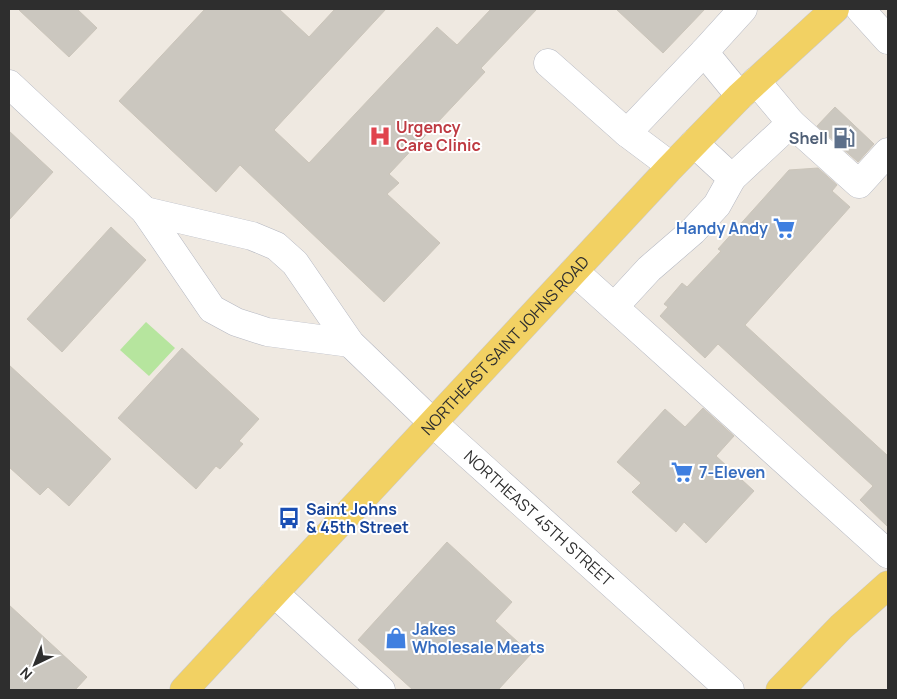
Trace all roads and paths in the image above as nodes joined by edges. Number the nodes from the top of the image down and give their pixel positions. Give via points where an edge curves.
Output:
1 (743, 9) edge
2 (835, 9) edge
3 (860, 9) edge
4 (888, 40) edge
5 (704, 52) junction
6 (548, 63) dead end
7 (9, 84) edge
8 (748, 89) junction
9 (791, 123) junction
10 (627, 133) junction
11 (694, 143) junction
12 (888, 152) edge
13 (672, 166) junction
14 (732, 178) junction
15 (145, 210) junction
16 (574, 271) junction
17 (614, 307) junction
18 (350, 343) junction
19 (432, 422) junction
20 (888, 554) edge
21 (888, 585) edge
22 (274, 593) junction
23 (184, 690) edge
24 (380, 690) edge
25 (730, 690) edge
26 (780, 690) edge

1 - 5 street
2 - 8 main road, NORTHEAST SAINT JOHNS ROAD
3 - 4 street
5 - 8 street
5 - 10 street
6 - 10 street
7 - 15 street, NORTHEAST 45TH STREET
8 - 9 street
8 - 11 main road, NORTHEAST SAINT JOHNS ROAD
9 - 12 street via 859,184
9 - 14 street
10 - 13 street
11 - 13 main road, NORTHEAST SAINT JOHNS ROAD
11 - 14 street
13 - 16 main road, NORTHEAST SAINT JOHNS ROAD
14 - 17 street via 717,205
15 - 18 street, NORTHEAST 45TH STREET via 252,236 276,246 295,263
15 - 18 street, NORTHEAST 45TH STREET via 212,309 236,322 267,332
16 - 17 street
16 - 19 main road, NORTHEAST SAINT JOHNS ROAD
17 - 20 street
18 - 19 street, NORTHEAST 45TH STREET
19 - 22 main road, NORTHEAST SAINT JOHNS ROAD
19 - 25 street, NORTHEAST 45TH STREET
21 - 26 main road
22 - 23 main road, NORTHEAST SAINT JOHNS ROAD
22 - 24 street

